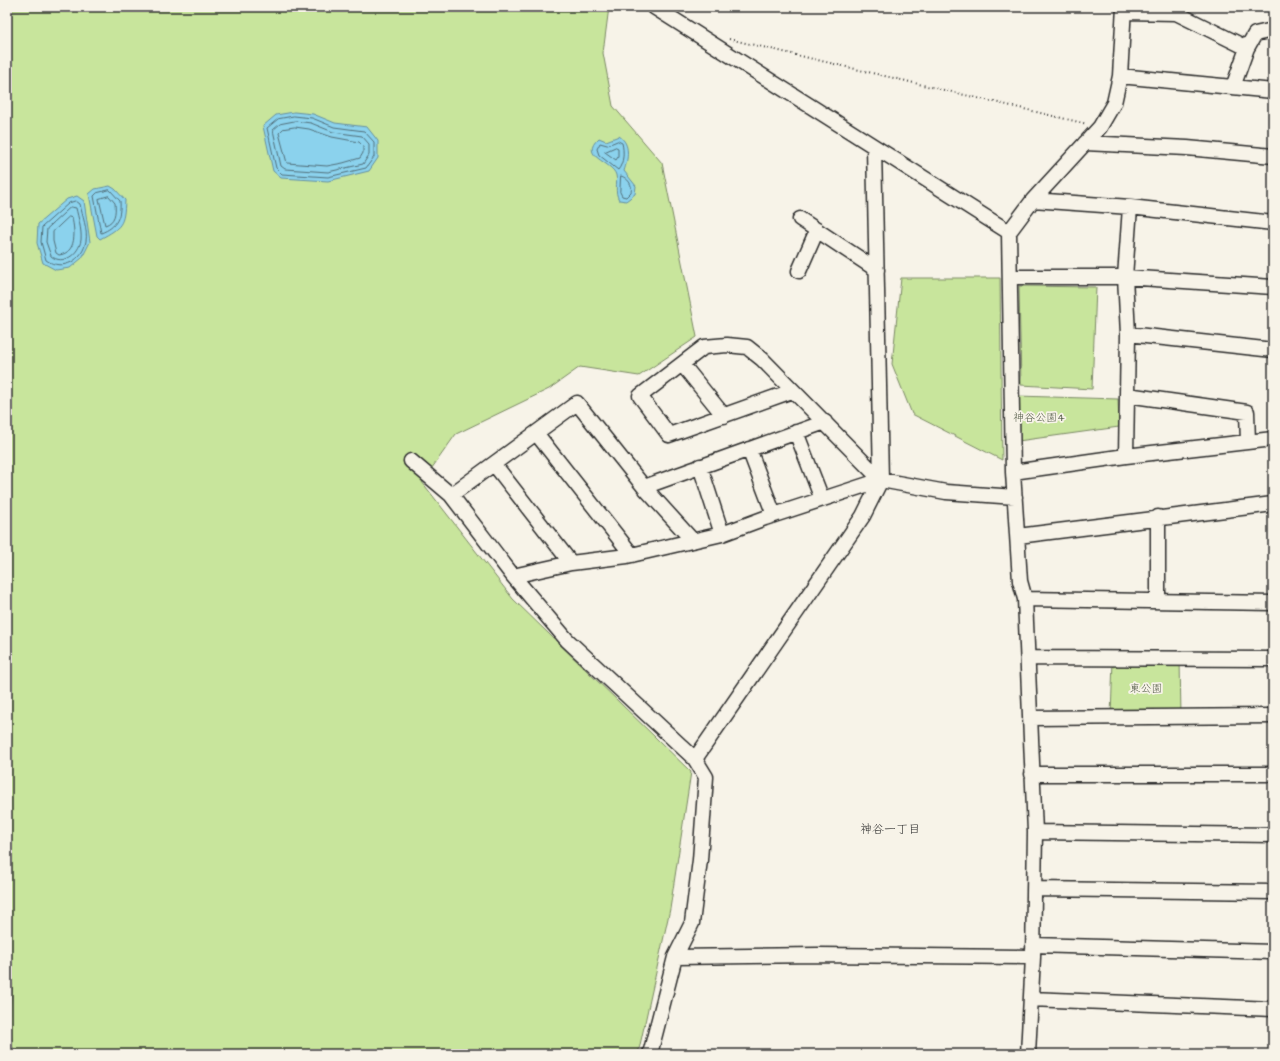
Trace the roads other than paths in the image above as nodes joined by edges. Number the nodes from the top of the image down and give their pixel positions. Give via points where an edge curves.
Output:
1 (654, 7) edge
2 (1124, 9) edge
3 (1273, 30) edge
4 (1247, 48) junction
5 (1120, 76) junction
6 (1233, 87) junction
7 (1273, 91) edge
8 (1085, 143) junction
9 (874, 147) junction
10 (1273, 156) edge
11 (1033, 200) junction
12 (1130, 207) junction
13 (800, 219) dead end
14 (1273, 223) edge
15 (817, 230) junction
16 (1009, 232) junction
17 (877, 270) junction
18 (799, 271) dead end
19 (1010, 277) junction
20 (1125, 278) junction
21 (1273, 287) edge
22 (1128, 334) junction
23 (1273, 350) edge
24 (682, 364) junction
25 (792, 391) junction
26 (1127, 395) junction
27 (724, 416) junction
28 (825, 422) junction
29 (796, 432) junction
30 (536, 433) junction
31 (1273, 439) edge
32 (1248, 442) junction
33 (749, 449) junction
34 (1126, 456) junction
35 (411, 461) dead end
36 (494, 464) junction
37 (700, 466) junction
38 (1013, 472) junction
39 (881, 480) junction
40 (644, 487) junction
41 (451, 495) junction
42 (1015, 497) junction
43 (822, 499) junction
44 (1273, 504) edge
45 (774, 515) junction
46 (1158, 517) junction
47 (722, 534) junction
48 (1018, 536) junction
49 (693, 541) junction
50 (632, 555) junction
51 (571, 563) junction
52 (513, 576) junction
53 (1026, 599) junction
54 (1158, 600) junction
55 (1273, 603) edge
56 (1028, 658) junction
57 (1273, 659) edge
58 (1273, 716) edge
59 (1030, 718) junction
60 (695, 759) junction
61 (1032, 774) junction
62 (1273, 774) edge
63 (1034, 832) junction
64 (1273, 835) edge
65 (1034, 889) junction
66 (1273, 892) edge
67 (1033, 951) junction
68 (1273, 952) edge
69 (675, 957) junction
70 (1031, 999) junction
71 (1273, 1009) edge
72 (650, 1054) edge
73 (1028, 1054) edge

1 - 9 street
2 - 4 street via 1176,13
2 - 5 street
3 - 4 street via 1255,34
4 - 6 street
5 - 6 street
5 - 8 street via 1114,103 1100,127
6 - 7 street
8 - 10 street via 1187,148
8 - 11 street
9 - 16 street
9 - 17 street
11 - 12 street
11 - 16 street
12 - 14 street
12 - 20 street
13 - 15 street
15 - 17 street
15 - 18 street
16 - 19 street
17 - 39 street
19 - 20 street
19 - 38 street
20 - 21 street
20 - 22 street
22 - 23 street
22 - 26 street
24 - 25 street via 704,347 748,347
24 - 27 street
24 - 27 street via 640,396 669,434
25 - 27 street
25 - 28 street
26 - 32 street via 1247,412
26 - 34 street
28 - 29 street
28 - 39 street
29 - 33 street
29 - 43 street
30 - 36 street
30 - 40 street via 577,403
30 - 50 street
31 - 32 street
32 - 34 street
33 - 37 street
33 - 45 street
34 - 38 street
35 - 41 street
36 - 41 street
36 - 51 street
37 - 40 street
37 - 47 street
38 - 42 street
39 - 42 street via 946,492
39 - 43 street
39 - 60 street via 858,522
40 - 49 street
41 - 52 street
42 - 48 street
43 - 45 street
44 - 46 street
45 - 47 street
46 - 48 street
46 - 54 street
47 - 49 street
48 - 53 street via 1020,581
49 - 50 street
50 - 51 street
51 - 52 street
52 - 60 street via 567,640
53 - 54 street
53 - 56 street
54 - 55 street
56 - 57 street
56 - 59 street
58 - 59 street
59 - 61 street
60 - 69 street via 706,777 700,860 692,923
61 - 62 street
61 - 63 street
63 - 64 street
63 - 65 street
65 - 66 street
65 - 67 street
67 - 68 street
67 - 69 street
67 - 70 street
69 - 72 street
70 - 71 street
70 - 73 street

